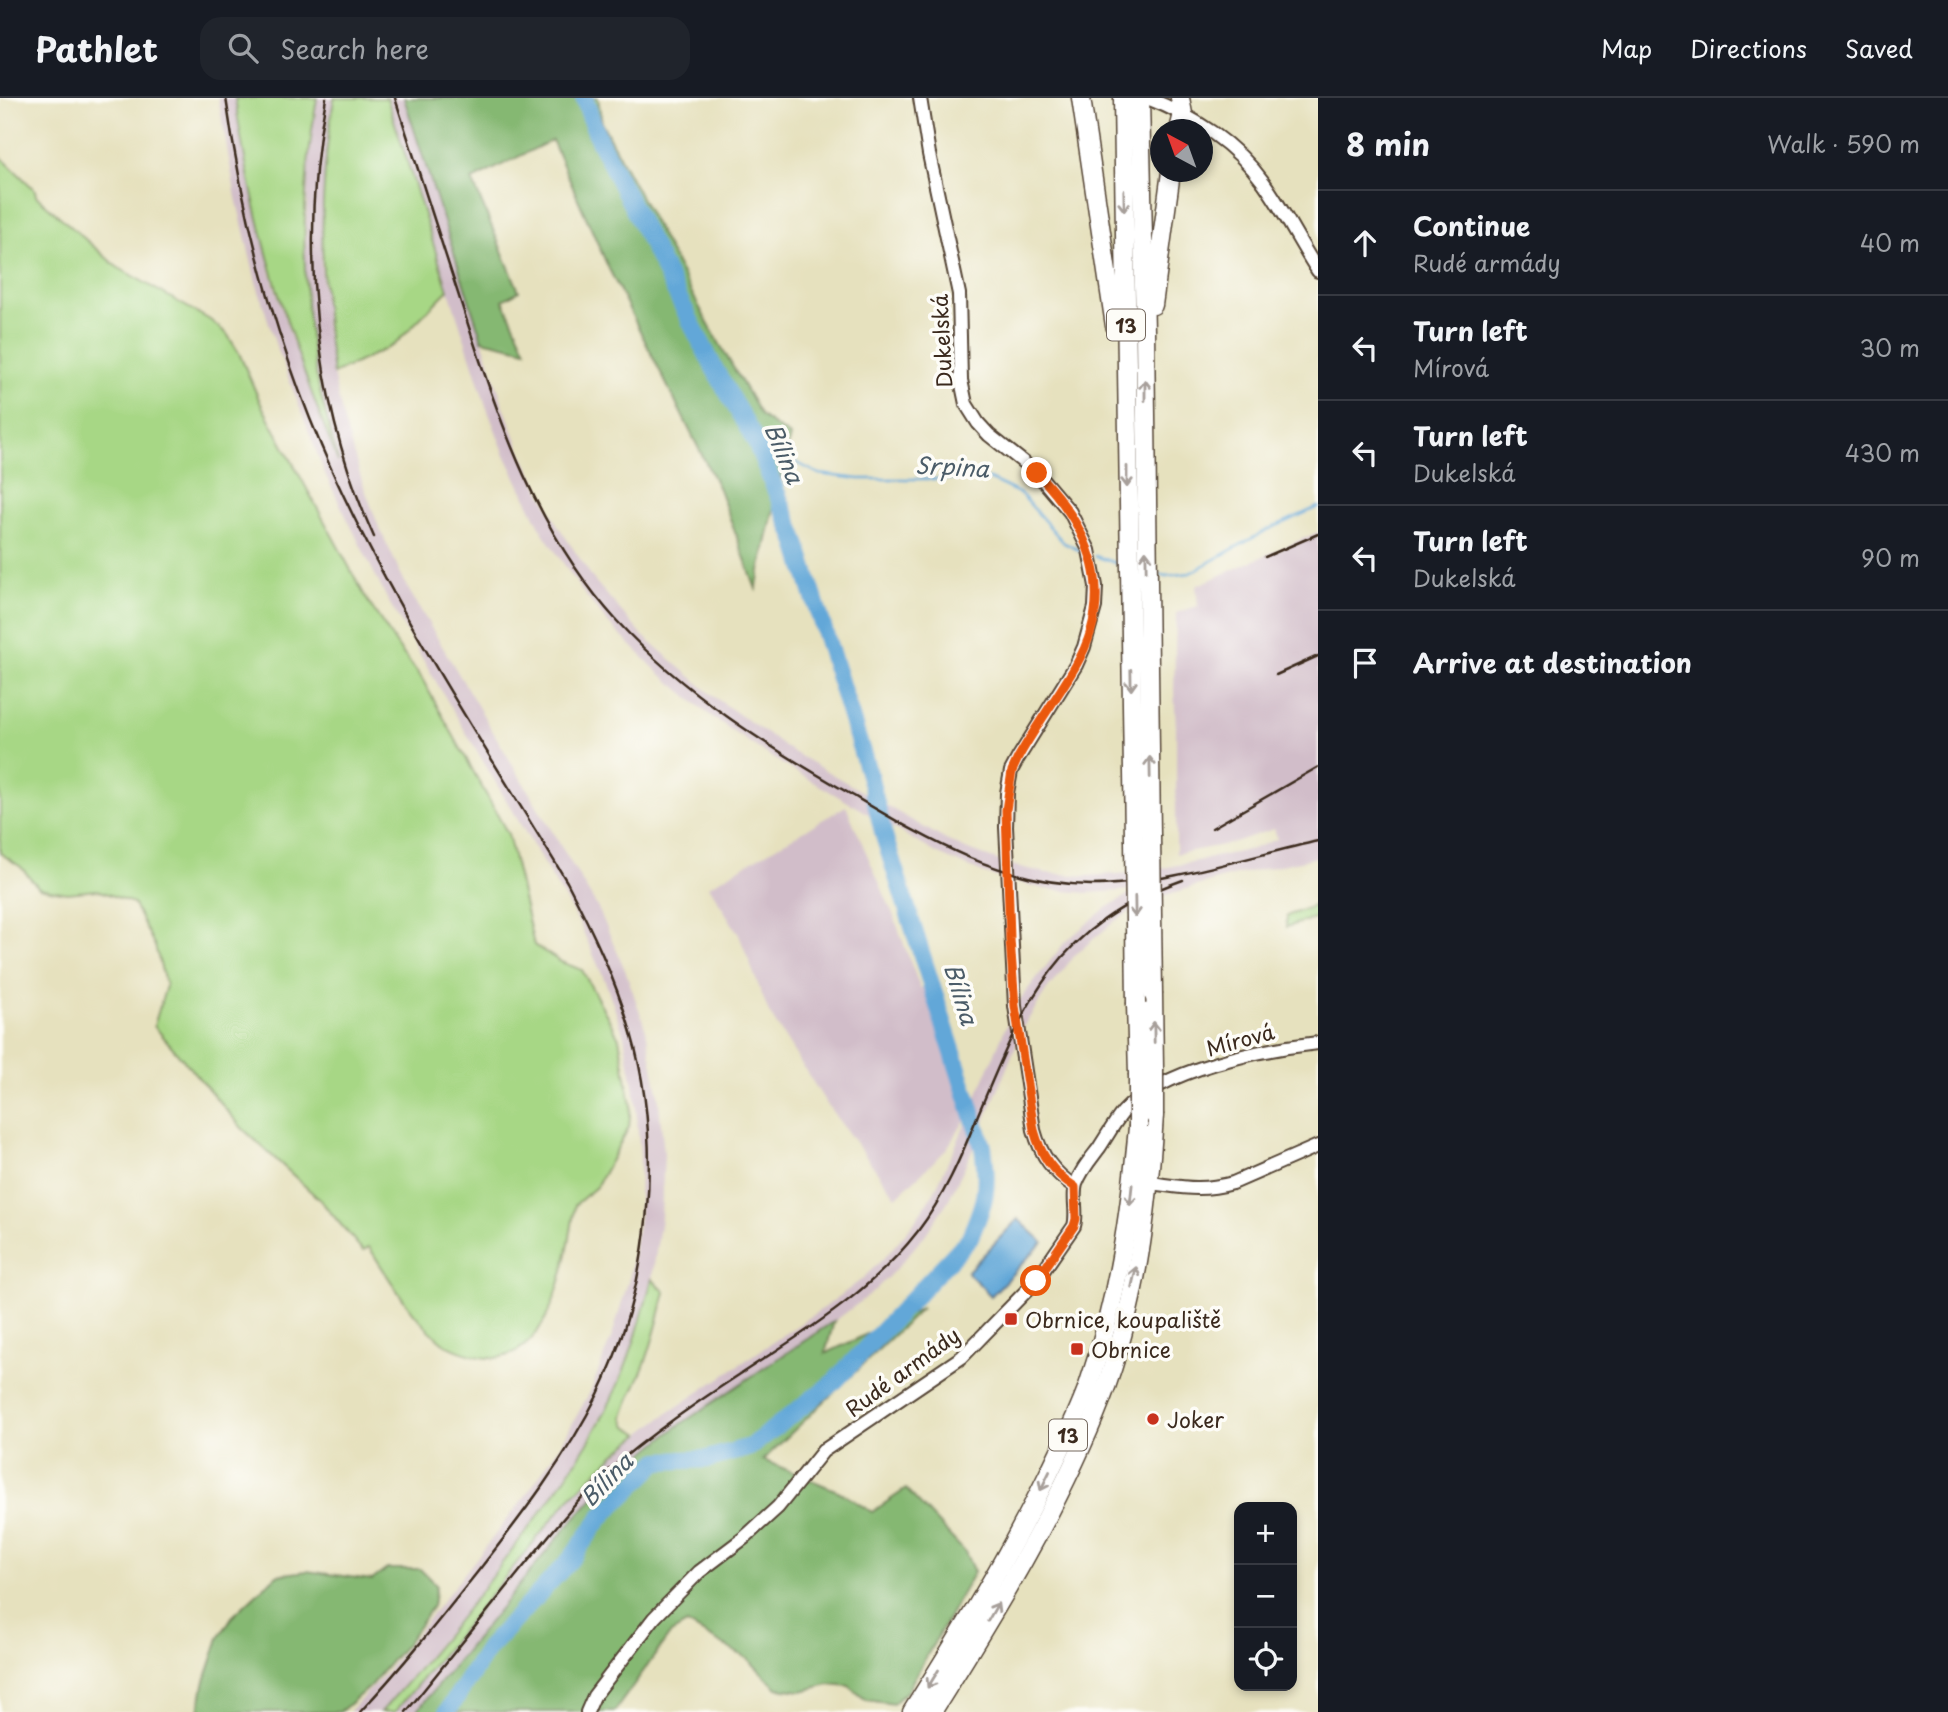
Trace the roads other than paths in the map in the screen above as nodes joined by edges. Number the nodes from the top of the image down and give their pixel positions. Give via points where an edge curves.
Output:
1 (920, 98) edge
2 (1081, 98) edge
3 (1123, 98) edge
4 (1140, 98) edge
5 (1147, 98) edge
6 (1181, 114) edge
7 (1132, 135) junction
8 (1170, 182) edge
9 (1318, 271) edge
10 (1145, 332) junction
11 (1127, 430) junction
12 (1142, 837) junction
13 (1318, 1043) edge
14 (1146, 1072) junction
15 (1318, 1146) edge
16 (1150, 1183) junction
17 (1075, 1187) junction
18 (587, 1712) edge
19 (912, 1712) edge
20 (932, 1712) edge

1 - 17 street, Dukelská via 959,294 966,404 989,435 1028,465 1070,512 1093,564 1095,607 1084,647 1012,771 1006,810 1015,1006 1034,1130 1050,1167
2 - 11 highway
3 - 7 highway, 13
4 - 7 highway, 13
5 - 6 street
6 - 9 street via 1226,144 1254,171
7 - 10 highway, 13
7 -> 11 highway, 13
8 - 10 highway via 1154,299
12 -> 10 highway, 13 via 1147,608
11 -> 12 highway, 13 via 1129,612
14 -> 12 highway, 13, bridge via 1153,995
12 -> 14 highway, 13, bridge via 1136,1004
13 - 17 street, Mírová via 1223,1060 1139,1099 1114,1124
14 - 16 highway, 13, bridge via 1154,1115
14 -> 19 highway, 13, bridge via 1129,1215 1087,1389 1011,1546
15 - 16 street via 1218,1187 1203,1190
20 -> 16 highway, 13 via 1028,1552 1101,1399 1136,1269
17 - 18 street, Rudé armády via 1074,1226 1036,1281 962,1357 823,1451 778,1507 699,1572 654,1618 594,1696

